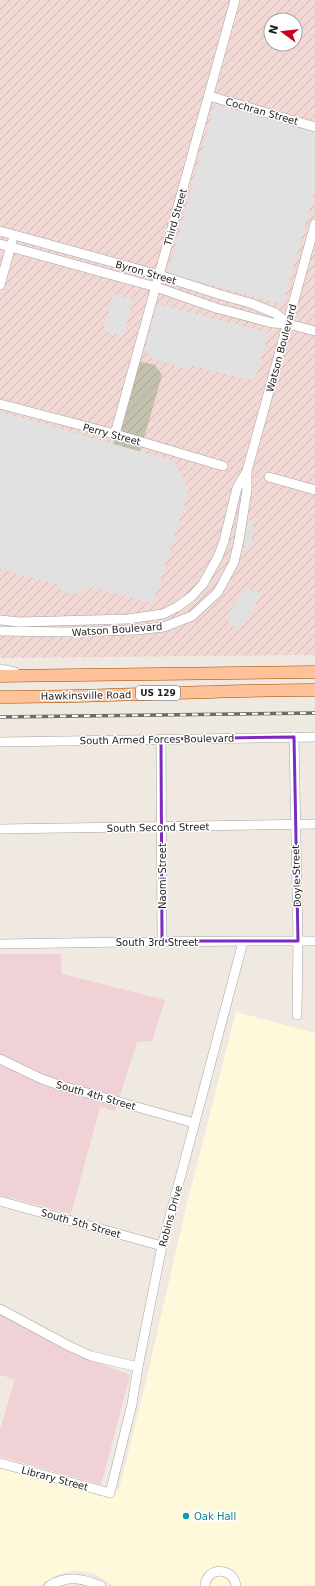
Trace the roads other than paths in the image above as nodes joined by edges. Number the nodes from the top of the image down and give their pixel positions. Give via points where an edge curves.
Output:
1 (236, 0) edge
2 (209, 96) junction
3 (315, 127) edge
4 (315, 224) edge
5 (0, 231) edge
6 (14, 235) junction
7 (0, 244) edge
8 (11, 247) junction
9 (124, 266) junction
10 (159, 275) junction
11 (121, 278) junction
12 (0, 285) edge
13 (156, 287) junction
14 (288, 324) junction
15 (315, 331) edge
16 (0, 404) edge
17 (115, 434) junction
18 (223, 466) dead end
19 (247, 471) junction
20 (269, 477) dead end
21 (315, 490) edge
22 (0, 620) edge
23 (0, 631) edge
24 (22, 632) junction
25 (0, 635) edge
26 (0, 670) edge
27 (315, 672) edge
28 (0, 676) edge
29 (54, 676) junction
30 (315, 690) edge
31 (0, 697) edge
32 (294, 737) junction
33 (315, 737) edge
34 (161, 739) junction
35 (0, 742) edge
36 (315, 824) edge
37 (295, 825) junction
38 (161, 827) junction
39 (0, 829) edge
40 (162, 941) junction
41 (298, 941) junction
42 (315, 941) edge
43 (243, 942) junction
44 (0, 944) edge
45 (297, 1015) dead end
46 (0, 1059) edge
47 (194, 1123) junction
48 (0, 1201) edge
49 (162, 1246) junction
50 (0, 1309) edge
51 (138, 1367) junction
52 (0, 1463) edge
53 (110, 1493) joint
54 (84, 1583) edge
55 (49, 1586) edge
56 (101, 1586) edge
57 (205, 1586) edge
58 (236, 1586) edge

1 - 2 street, Third Street
2 - 3 street, Cochran Street
2 - 10 street, Third Street
4 - 14 street, Watson Boulevard
5 - 6 street, Byron Street
6 - 8 street
6 - 9 street, Byron Street
7 - 8 street, Byron Street
8 - 11 street, Byron Street
8 - 12 street
9 - 10 street, Byron Street
9 - 11 street
10 - 13 street, Third Street
10 - 14 street, Byron Street via 275,312
11 - 13 street, Byron Street
13 - 14 street, Byron Street via 272,324
13 - 17 street, Third Street
14 - 15 street, Byron Street
14 - 19 street, Watson Boulevard
16 - 17 street, Perry Street
17 - 18 street, Perry Street
19 - 22 street, Watson Boulevard via 237,488 218,557 203,584 191,598 177,607 163,614 128,619 20,622
19 - 24 street, Watson Boulevard via 247,490 234,562 218,592 192,616 164,627
20 - 21 street
23 - 24 street, Watson Boulevard
24 - 25 street
26 - 29 street
27 - 29 main road, Hawkinsville Road / US 129
28 - 29 main road, Hawkinsville Road / US 129
30 - 31 main road, Hawkinsville Road / US 129
32 - 33 street, South Armed Forces Boulevard
32 - 34 street, South Armed Forces Boulevard
32 - 37 street, Doyle Street
34 - 35 street, South Armed Forces Boulevard
34 - 38 street, Naomi Street
36 - 37 street, South Second Street
37 - 38 street, South Second Street
37 - 41 street, Doyle Street
38 - 39 street, South Second Street
38 - 40 street, Naomi Street
40 - 43 street, South 3rd Street
40 - 44 street, South 3rd Street
41 - 42 street, South 3rd Street
41 - 43 street, South 3rd Street
41 - 45 street, Doyle Street
43 - 47 street, Robins Drive
46 - 47 street, South 4th Street via 59,1085
47 - 49 street, Robins Drive
48 - 49 street, South 5th Street
49 - 51 street, Robins Drive
50 - 51 street via 91,1356
51 - 53 street, Robins Drive via 132,1404
52 - 53 street, Library Street
54 - 55 street via 66,1578
54 - 56 street
57 - 58 street via 209,1576 221,1571 233,1577

